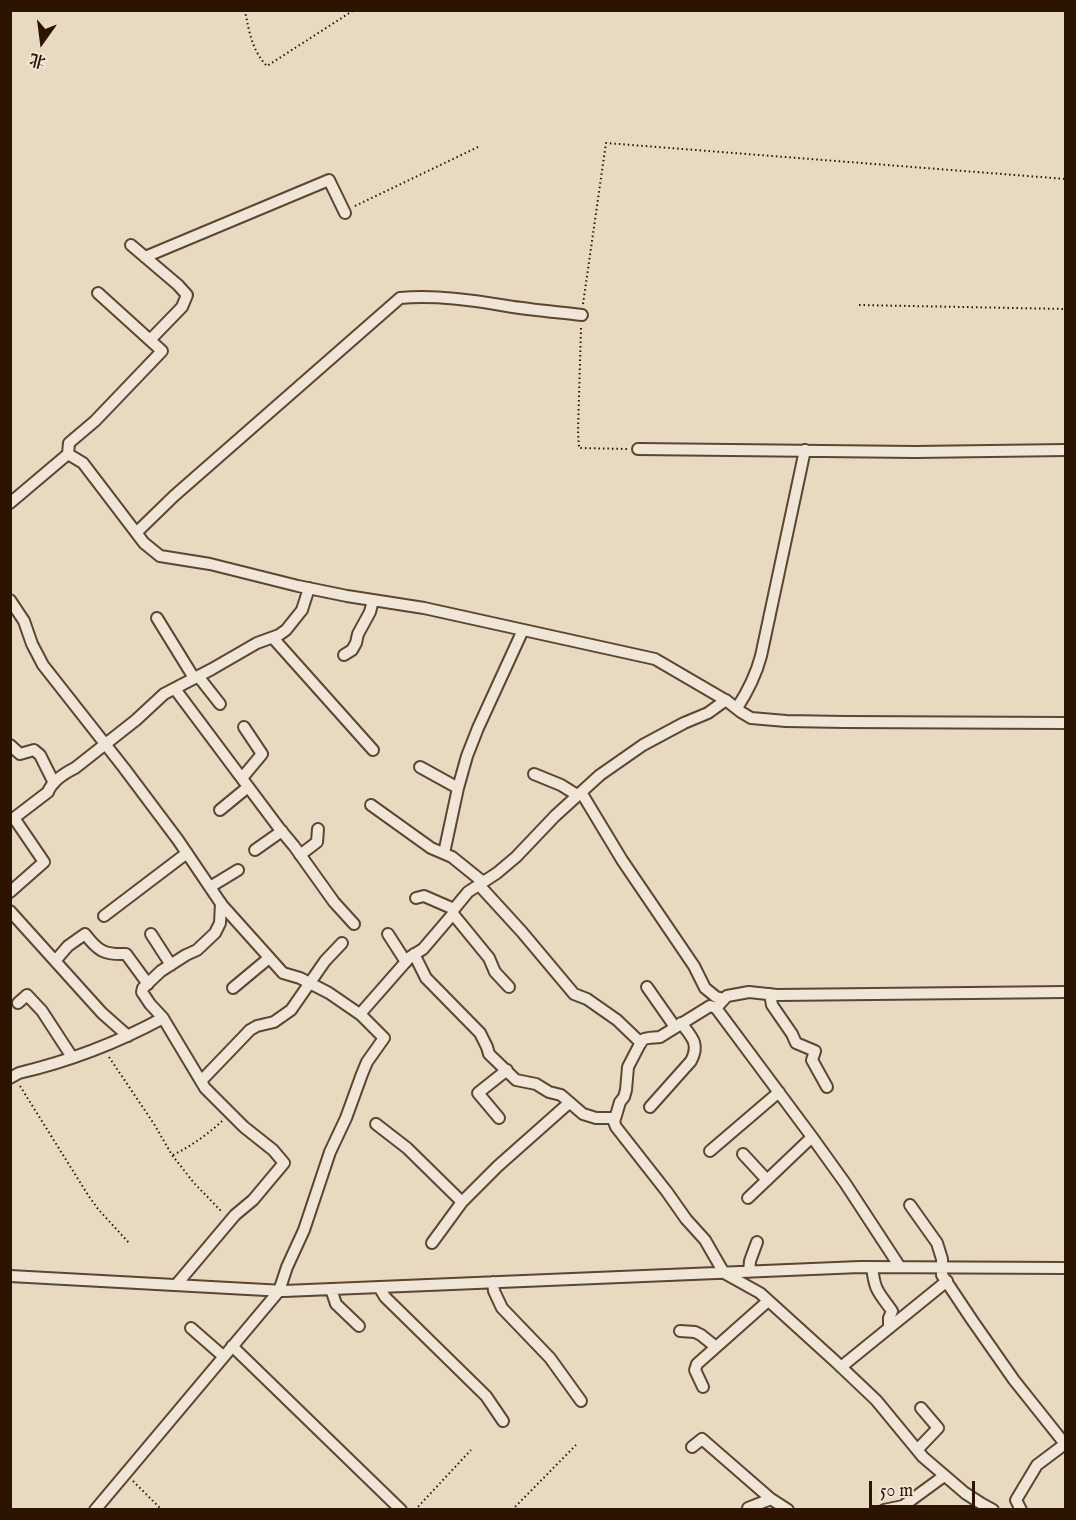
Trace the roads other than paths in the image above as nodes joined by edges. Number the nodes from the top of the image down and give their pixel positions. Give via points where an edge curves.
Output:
1 (345, 212) road end
2 (131, 245) dead end
3 (145, 257) junction
4 (98, 293) dead end
5 (582, 315) dead end
6 (150, 340) junction
7 (639, 449) dead end
8 (805, 450) junction
9 (1065, 450) edge
10 (68, 454) junction
11 (11, 502) edge
12 (137, 532) junction
13 (309, 588) junction
14 (10, 600) edge
15 (373, 600) junction
16 (156, 618) dead end
17 (522, 630) junction
18 (273, 638) junction
19 (344, 655) dead end
20 (196, 677) junction
21 (176, 688) junction
22 (726, 700) junction
23 (220, 704) dead end
24 (737, 708) junction
25 (1065, 723) edge
26 (244, 727) dead end
27 (105, 744) junction
28 (10, 745) edge
29 (373, 750) dead end
30 (420, 767) dead end
31 (534, 774) dead end
32 (54, 783) junction
33 (245, 783) junction
34 (458, 788) junction
35 (579, 794) junction
36 (371, 805) dead end
37 (220, 810) dead end
38 (318, 829) dead end
39 (282, 831) junction
40 (255, 850) dead end
41 (187, 853) junction
42 (444, 853) junction
43 (300, 855) junction
44 (238, 870) dead end
45 (481, 884) junction
46 (210, 887) junction
47 (10, 892) edge
48 (416, 898) dead end
49 (221, 903) junction
50 (10, 911) edge
51 (454, 912) junction
52 (104, 916) dead end
53 (354, 924) dead end
54 (151, 934) dead end
55 (388, 934) dead end
56 (342, 943) dead end
57 (269, 958) junction
58 (410, 958) junction
59 (55, 961) junction
60 (171, 965) junction
61 (310, 983) junction
62 (147, 984) junction
63 (509, 987) dead end
64 (647, 987) dead end
65 (233, 988) dead end
66 (1065, 992) edge
67 (770, 994) junction
68 (724, 999) junction
69 (18, 1003) dead end
70 (716, 1008) junction
71 (360, 1014) junction
72 (163, 1018) junction
73 (678, 1025) junction
74 (128, 1036) junction
75 (641, 1043) junction
76 (72, 1057) junction
77 (507, 1070) junction
78 (13, 1077) edge
79 (201, 1081) junction
80 (827, 1087) dead end
81 (779, 1092) junction
82 (569, 1103) junction
83 (650, 1107) dead end
84 (499, 1118) dead end
85 (615, 1119) junction
86 (376, 1124) dead end
87 (812, 1137) junction
88 (710, 1151) dead end
89 (742, 1154) dead end
90 (767, 1180) junction
91 (748, 1198) dead end
92 (462, 1202) junction
93 (910, 1205) dead end
94 (757, 1242) dead end
95 (432, 1243) dead end
96 (872, 1267) junction
97 (900, 1267) junction
98 (942, 1267) junction
99 (1065, 1268) edge
100 (748, 1272) junction
101 (724, 1273) junction
102 (10, 1275) edge
103 (947, 1281) junction
104 (494, 1282) junction
105 (176, 1285) junction
106 (379, 1287) junction
107 (331, 1289) junction
108 (279, 1291) junction
109 (768, 1301) junction
110 (358, 1326) dead end
111 (191, 1328) dead end
112 (889, 1328) junction
113 (680, 1330) dead end
114 (232, 1346) junction
115 (716, 1347) junction
116 (223, 1356) junction
117 (841, 1367) junction
118 (703, 1387) dead end
119 (581, 1401) dead end
120 (921, 1408) dead end
121 (503, 1421) dead end
122 (692, 1447) dead end
123 (917, 1450) junction
124 (944, 1476) junction
125 (771, 1499) junction
126 (95, 1509) edge
127 (401, 1509) edge
128 (748, 1509) edge
129 (788, 1509) edge
130 (884, 1509) edge
131 (993, 1509) edge
132 (1021, 1509) edge

1 - 3 street via 329,180
2 - 3 street
3 - 6 street via 187,295 182,307
4 - 6 street
5 - 12 street via 485,301 400,298
6 - 10 street via 162,351 69,443
7 - 8 street
8 - 9 street
8 - 24 street via 761,656
10 - 11 street
10 - 12 street via 83,463
12 - 13 street via 149,549 160,556
13 - 15 street
13 - 18 street via 302,610 286,630
14 - 27 street via 24,621 36,655
15 - 17 street
15 - 19 street via 356,643
16 - 20 street
17 - 22 street via 655,659
17 - 34 street via 478,728
18 - 20 street
18 - 29 street
20 - 21 street
20 - 23 street
21 - 27 street
21 - 33 street
22 - 24 street
22 - 35 street via 708,714 643,745
24 - 25 street via 752,717 786,721
26 - 33 street via 262,754
27 - 32 street
27 - 41 street
28 - 32 street via 20,754 34,750 40,755
30 - 34 street
31 - 35 street
32 - 47 street via 14,818 44,862
33 - 37 street
33 - 39 street
34 - 42 street
35 - 45 street via 516,857
35 - 68 street via 705,988
36 - 42 street via 430,848
38 - 43 street via 317,842
39 - 40 street
39 - 43 street
41 - 46 street
41 - 52 street
42 - 45 street
43 - 53 street
44 - 46 street
45 - 51 street via 468,892
45 - 75 street via 574,994 617,1020
46 - 49 street
48 - 51 street via 424,896
49 - 57 street
49 - 60 street via 215,933 197,950
50 - 59 street
51 - 58 street via 423,949
51 - 63 street
54 - 60 street
55 - 58 street
56 - 61 street
57 - 61 street via 282,973
57 - 65 street
58 - 71 street
58 - 77 street via 480,1033 489,1054
59 - 62 street via 85,934 100,950 126,954
59 - 74 street
60 - 62 street
61 - 71 street
61 - 79 street via 284,1016 257,1026
62 - 72 street via 142,992
64 - 73 street
66 - 67 street
67 - 68 street via 749,992
67 - 80 street via 772,1005 796,1043 814,1051 812,1060
68 - 70 street
69 - 76 street via 27,995
70 - 73 street via 710,1006
70 - 81 street
71 - 108 street via 384,1038 365,1068 330,1152
72 - 74 street
72 - 79 street
73 - 75 street
73 - 83 street via 695,1045 695,1053
74 - 76 street
75 - 85 street via 628,1067 626,1090
76 - 78 street
77 - 82 street via 516,1080 536,1084
77 - 84 street via 478,1093
79 - 105 street via 284,1163
81 - 87 street
81 - 88 street
82 - 85 street via 583,1114
82 - 92 street
85 - 101 street via 616,1127 705,1240
86 - 92 street via 407,1148
87 - 90 street
87 - 97 street
89 - 90 street
90 - 91 street
92 - 95 street
93 - 98 street via 937,1243
94 - 100 street
96 - 97 street
96 - 100 street
96 - 112 street via 879,1295 892,1311
97 - 98 street
98 - 99 street
98 - 103 street
100 - 101 street
101 - 104 street
101 - 109 street
102 - 105 street
103 - 112 street
103 - 132 street via 1014,1380 1065,1444 1036,1465 1016,1500
104 - 106 street
104 - 119 street via 501,1308 550,1358
105 - 108 street
106 - 107 street
106 - 121 street via 486,1396
107 - 108 street
107 - 110 street via 336,1304
108 - 114 street
109 - 115 street
109 - 117 street
111 - 116 street
112 - 117 street
113 - 115 street via 695,1332
114 - 116 street
114 - 127 street
115 - 118 street via 695,1370
116 - 126 street
117 - 123 street via 876,1400
120 - 123 street via 938,1428
122 - 125 street via 702,1439
123 - 124 street
124 - 130 street via 903,1506
124 - 131 street
125 - 128 street
125 - 129 street

